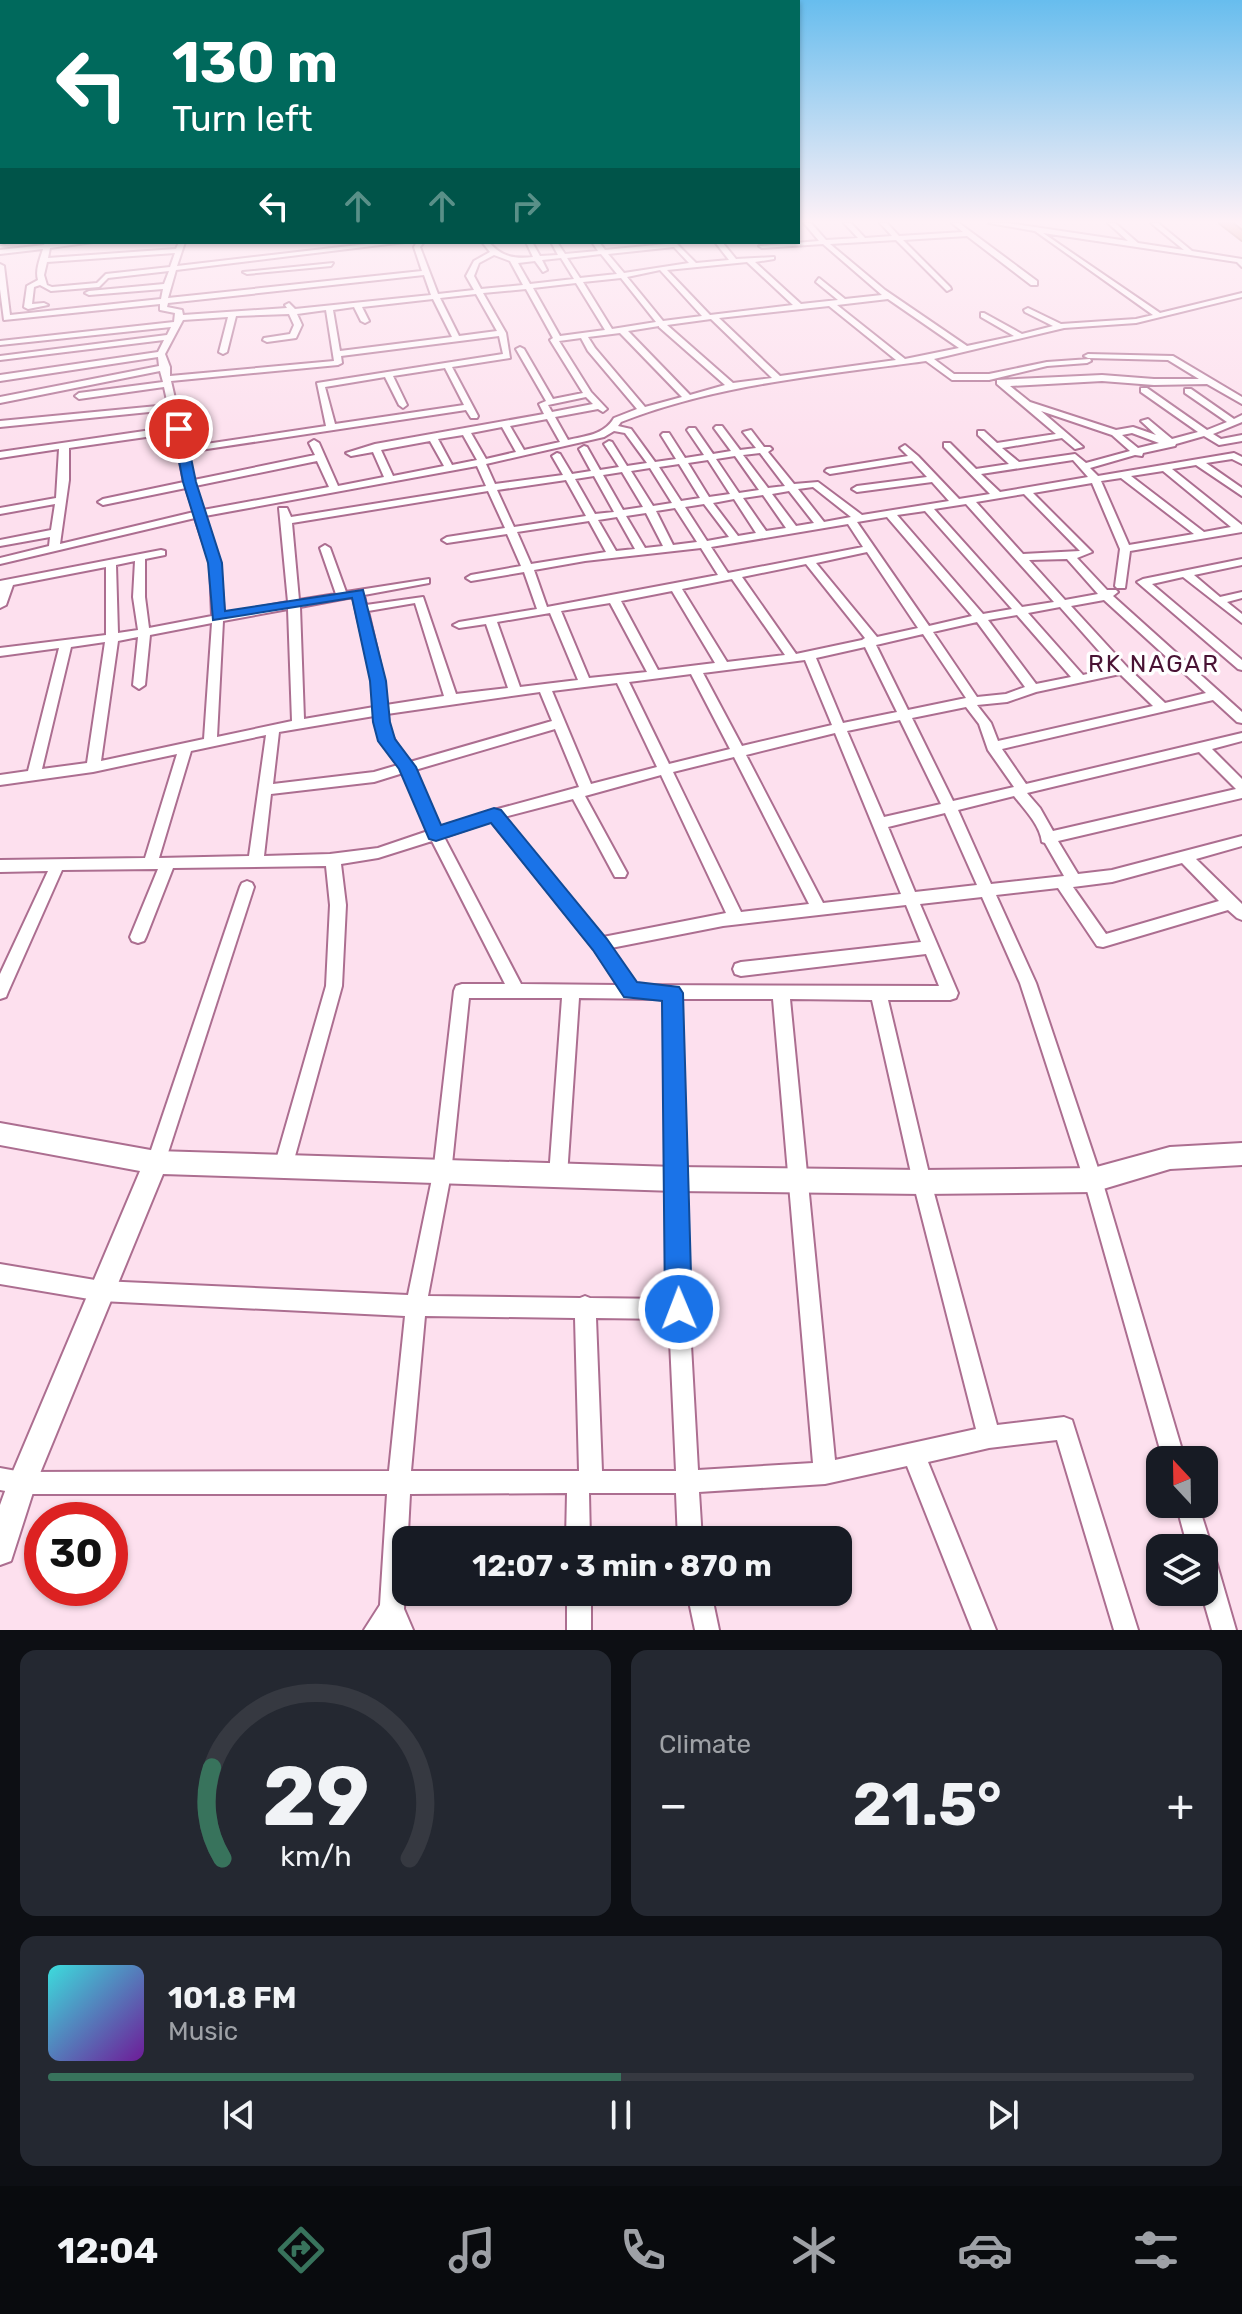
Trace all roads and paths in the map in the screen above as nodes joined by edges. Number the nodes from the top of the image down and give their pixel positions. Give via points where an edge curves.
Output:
1 (29, 299) edge
2 (101, 299) edge
3 (122, 299) edge
4 (165, 299) edge
5 (288, 299) edge
6 (381, 299) edge
7 (408, 299) edge
8 (437, 299) edge
9 (481, 299) edge
10 (535, 299) edge
11 (587, 299) edge
12 (641, 299) edge
13 (693, 299) edge
14 (791, 299) edge
15 (841, 299) edge
16 (869, 299) edge
17 (890, 299) edge
18 (1135, 299) edge
19 (1226, 299) edge
20 (382, 302) junction
21 (844, 302) junction
22 (830, 303) junction
23 (357, 305) junction
24 (799, 307) junction
25 (329, 308) junction
26 (1028, 310) dead end
27 (291, 311) junction
28 (233, 314) junction
29 (984, 315) dead end
30 (1160, 316) junction
31 (711, 317) junction
32 (3, 318) edge
33 (179, 321) junction
34 (365, 321) dead end
35 (662, 325) junction
36 (1060, 327) junction
37 (623, 331) junction
38 (610, 332) junction
39 (502, 333) junction
40 (584, 336) junction
41 (1020, 336) junction
42 (171, 337) junction
43 (456, 338) junction
44 (558, 339) junction
45 (267, 340) dead end
46 (0, 343) edge
47 (520, 349) dead end
48 (591, 349) junction
49 (966, 349) junction
50 (223, 352) dead end
51 (562, 353) junction
52 (161, 354) junction
53 (0, 358) edge
54 (338, 358) junction
55 (928, 358) junction
56 (904, 362) junction
57 (447, 365) junction
58 (166, 367) junction
59 (388, 374) junction
60 (989, 377) junction
61 (0, 378) edge
62 (777, 378) junction
63 (168, 381) junction
64 (346, 381) junction
65 (1209, 381) junction
66 (1005, 384) junction
67 (731, 386) junction
68 (1144, 390) dead end
69 (1188, 391) dead end
70 (588, 394) junction
71 (79, 396) dead end
72 (689, 399) junction
73 (0, 400) edge
74 (550, 401) junction
75 (1242, 401) edge
76 (403, 405) dead end
77 (1030, 405) junction
78 (599, 406) junction
79 (174, 407) junction
80 (643, 410) junction
81 (550, 415) junction
82 (1091, 415) dead end
83 (1067, 417) junction
84 (1238, 420) edge
85 (1145, 421) dead end
86 (0, 424) edge
87 (615, 424) junction
88 (505, 425) junction
89 (331, 428) junction
90 (719, 428) dead end
91 (1100, 428) junction
92 (179, 429) junction
93 (692, 430) dead end
94 (465, 431) junction
95 (748, 432) dead end
96 (1205, 432) junction
97 (981, 433) dead end
98 (1115, 433) junction
99 (1063, 434) junction
100 (666, 435) dead end
101 (432, 437) junction
102 (1242, 438) edge
103 (1219, 442) junction
104 (314, 443) dead end
105 (565, 443) junction
106 (15, 444) dead end
107 (609, 444) dead end
108 (1172, 444) junction
109 (64, 445) junction
110 (947, 445) dead end
111 (0, 446) edge
112 (995, 446) junction
113 (375, 447) junction
114 (1078, 447) dead end
115 (905, 448) dead end
116 (584, 449) dead end
117 (183, 450) junction
118 (763, 450) junction
119 (351, 453) dead end
120 (521, 453) junction
121 (736, 454) junction
122 (1139, 454) junction
123 (0, 455) edge
124 (557, 456) dead end
125 (321, 457) junction
126 (710, 457) junction
127 (915, 458) junction
128 (1238, 458) edge
129 (682, 461) junction
130 (481, 462) junction
131 (1198, 462) junction
132 (653, 465) junction
133 (1016, 465) junction
134 (1085, 466) junction
135 (449, 467) junction
136 (1165, 468) junction
137 (625, 469) junction
138 (830, 471) dead end
139 (599, 472) junction
140 (973, 472) junction
141 (1124, 475) junction
142 (569, 476) junction
143 (389, 477) junction
144 (935, 479) junction
145 (1096, 480) junction
146 (189, 482) junction
147 (490, 488) junction
148 (793, 488) junction
149 (335, 489) junction
150 (857, 489) dead end
151 (766, 491) junction
152 (1026, 491) junction
153 (1242, 493) edge
154 (737, 495) junction
155 (998, 496) junction
156 (60, 500) junction
157 (706, 500) junction
158 (103, 502) dead end
159 (963, 502) junction
160 (680, 504) junction
161 (649, 508) junction
162 (928, 508) junction
163 (0, 511) edge
164 (620, 512) junction
165 (890, 514) junction
166 (592, 516) junction
167 (202, 518) junction
168 (855, 520) junction
169 (821, 525) junction
170 (508, 528) junction
171 (1241, 528) edge
172 (793, 530) junction
173 (54, 533) junction
174 (763, 535) junction
175 (1202, 535) junction
176 (447, 540) dead end
177 (736, 540) junction
178 (0, 543) edge
179 (702, 545) junction
180 (54, 548) junction
181 (325, 548) dead end
182 (670, 549) junction
183 (868, 549) junction
184 (1125, 549) junction
185 (161, 553) dead end
186 (642, 553) junction
187 (613, 555) junction
188 (1070, 556) junction
189 (140, 557) junction
190 (1022, 557) junction
191 (808, 560) junction
192 (0, 561) edge
193 (1242, 562) edge
194 (111, 563) junction
195 (528, 569) junction
196 (0, 570) edge
197 (1185, 573) junction
198 (730, 576) junction
199 (471, 578) dead end
200 (425, 581) dead end
201 (1143, 582) junction
202 (4, 583) edge
203 (675, 586) junction
204 (1121, 586) junction
205 (358, 593) junction
206 (1242, 595) edge
207 (342, 596) junction
208 (1106, 596) junction
209 (614, 599) junction
210 (1218, 601) junction
211 (1062, 603) junction
212 (294, 604) junction
213 (0, 605) edge
214 (361, 609) junction
215 (549, 609) junction
216 (1018, 611) junction
217 (218, 617) junction
218 (980, 618) junction
219 (490, 620) junction
220 (1242, 620) edge
221 (459, 625) dead end
222 (926, 630) junction
223 (144, 631) junction
224 (112, 638) junction
225 (870, 641) junction
226 (66, 644) junction
227 (0, 652) edge
228 (809, 656) junction
229 (792, 657) junction
230 (723, 666) junction
231 (1242, 666) edge
232 (1123, 670) junction
233 (696, 671) junction
234 (655, 675) junction
235 (621, 678) junction
236 (1080, 679) junction
237 (585, 683) junction
238 (139, 685) dead end
239 (544, 687) junction
240 (1033, 689) junction
241 (515, 690) junction
242 (1216, 695) junction
243 (451, 699) junction
244 (972, 702) junction
245 (1162, 707) junction
246 (382, 712) junction
247 (904, 715) junction
248 (1242, 719) edge
249 (298, 724) junction
250 (558, 724) junction
251 (838, 728) junction
252 (273, 729) junction
253 (1242, 737) edge
254 (210, 742) junction
255 (993, 747) junction
256 (1202, 747) junction
257 (185, 749) junction
258 (736, 752) junction
259 (93, 767) junction
260 (407, 767) junction
261 (666, 769) junction
262 (34, 776) junction
263 (0, 780) edge
264 (265, 790) junction
265 (1020, 790) junction
266 (1242, 790) edge
267 (582, 792) junction
268 (949, 806) junction
269 (494, 815) junction
270 (878, 824) junction
271 (436, 834) junction
272 (1047, 838) junction
273 (1239, 846) edge
274 (1185, 857) junction
275 (333, 859) junction
276 (256, 861) junction
277 (168, 863) junction
278 (150, 864) junction
279 (0, 866) edge
280 (57, 866) junction
281 (620, 873) dead end
282 (1068, 881) junction
283 (247, 887) dead end
284 (986, 889) junction
285 (910, 898) junction
286 (1237, 908) edge
287 (819, 909) junction
288 (736, 918) junction
289 (138, 937) dead end
290 (600, 944) junction
291 (931, 947) junction
292 (741, 969) dead end
293 (631, 991) junction
294 (0, 992) edge
295 (517, 992) junction
296 (571, 992) junction
297 (672, 993) junction
298 (781, 995) junction
299 (879, 995) junction
300 (0, 1134) edge
301 (1242, 1154) edge
302 (156, 1162) junction
303 (283, 1167) junction
304 (442, 1174) junction
305 (558, 1176) junction
306 (796, 1178) junction
307 (675, 1179) junction
308 (1093, 1180) junction
309 (922, 1182) junction
310 (0, 1274) edge
311 (101, 1291) junction
312 (416, 1306) junction
313 (585, 1306) junction
314 (679, 1309) junction
315 (989, 1437) junction
316 (1170, 1446) edge
317 (913, 1453) junction
318 (825, 1473) junction
319 (11, 1481) edge
320 (584, 1482) junction
321 (686, 1482) junction
322 (399, 1484) junction
323 (579, 1526) edge
324 (689, 1526) edge
325 (0, 1550) edge
326 (579, 1606) edge
327 (702, 1606) edge
328 (1217, 1606) edge
329 (397, 1620) edge
330 (376, 1630) edge
331 (579, 1630) edge
332 (707, 1630) edge
333 (984, 1630) edge
334 (1126, 1630) edge
335 (1224, 1630) edge

1 - 2 street via 28,307
3 - 32 street
4 - 33 street via 163,308 179,312
5 - 27 street
6 - 20 street
7 - 20 street
8 - 43 street
9 - 39 street
10 - 44 street
11 - 38 street
12 - 35 street
13 - 31 street
14 - 24 street
15 - 21 street
16 - 21 street
17 - 49 street
18 - 30 street
19 - 30 street
20 - 23 street
21 - 22 street
22 - 24 street
22 - 56 street
23 - 25 street
23 - 34 street
24 - 31 street
25 - 27 street
25 - 54 street
26 - 36 street
27 - 28 street
27 - 45 street via 298,325 293,336
28 - 33 street
28 - 50 street
29 - 41 street
30 - 36 street
31 - 35 street
31 - 62 street
33 - 42 street
33 - 46 street
35 - 37 street
35 - 67 street
36 - 41 street
37 - 38 street
37 - 72 street
38 - 40 street
39 - 43 street
39 - 57 street via 507,356
40 - 44 street
40 - 48 street
41 - 49 street
42 - 52 street
42 - 53 street
43 - 54 street
44 - 51 street via 554,340
47 - 74 street
48 - 51 street
48 - 80 street
49 - 55 street
51 - 70 street
52 - 58 street
52 - 61 street
54 - 63 street
54 - 64 street
55 - 56 street
55 - 60 street via 952,377
56 - 62 street
57 - 59 street
57 - 89 street via 471,411
58 - 63 street
58 - 73 street
59 - 64 street
59 - 76 street
60 - 65 street via 1088,358 1170,358
60 - 66 street
62 - 67 street
63 - 71 street
63 - 79 street
64 - 89 street via 320,385
65 - 66 street via 1102,378
65 - 75 street
66 - 77 street
67 - 72 street
68 - 96 street
69 - 84 street
70 - 74 street
70 - 78 street
72 - 80 street
74 - 81 street via 543,404
77 - 83 street
77 - 99 street
78 - 81 street
78 - 87 street
79 - 86 street
79 - 92 street
80 - 87 street
81 - 88 street
81 - 105 street
82 - 83 street
83 - 91 street
84 - 96 street
85 - 108 street
87 - 105 street via 601,435
87 - 132 street via 628,431
88 - 94 street
88 - 120 street
89 - 117 street
90 - 121 street
91 - 98 street
91 - 99 street
92 - 109 street
92 - 117 street
93 - 126 street
94 - 101 street
94 - 130 street
95 - 118 street
96 - 103 street
96 - 108 street
97 - 112 street
98 - 108 street via 1133,430
98 - 122 street
99 - 112 street
99 - 114 street
100 - 129 street
101 - 113 street
101 - 135 street
102 - 103 street
103 - 128 street
104 - 125 street
105 - 120 street
106 - 111 street
107 - 137 street
108 - 122 street
109 - 123 street
109 - 156 street
110 - 140 street
112 - 133 street
113 - 119 street
113 - 143 street
115 - 127 street
116 - 139 street
117 - 146 street
118 - 121 street
118 - 148 street
120 - 130 street
121 - 126 street
121 - 151 street
122 - 134 street
124 - 142 street
125 - 146 street
125 - 149 street
126 - 129 street
126 - 154 street
127 - 138 street
127 - 144 street
128 - 131 street
129 - 132 street
129 - 157 street
130 - 135 street
130 - 147 street
131 - 136 street
131 - 153 street
132 - 137 street
132 - 160 street
133 - 134 street via 1075,457
133 - 140 street
134 - 145 street
135 - 143 street
136 - 141 street
136 - 171 street
137 - 139 street
137 - 161 street
139 - 142 street
139 - 164 street
140 - 155 street
141 - 145 street
141 - 175 street
142 - 147 street
142 - 166 street
143 - 149 street
144 - 150 street
144 - 159 street
145 - 152 street
145 - 184 street
146 - 158 street
146 - 167 street
147 - 170 street
147 - 212 street via 285,516
148 - 151 street
148 - 168 street via 815,484
148 - 169 street
149 - 167 street
151 - 154 street
151 - 172 street
152 - 155 street
152 - 188 street via 1087,552
154 - 157 street
154 - 174 street
155 - 159 street
156 - 163 street
156 - 173 street
157 - 160 street
157 - 177 street
159 - 162 street
159 - 190 street
160 - 161 street
160 - 179 street
161 - 164 street
161 - 182 street
162 - 165 street
162 - 216 street
164 - 166 street
164 - 186 street
165 - 168 street
165 - 218 street
166 - 170 street
166 - 187 street
167 - 180 street
167 - 196 street
167 - 217 street via 215,563
168 - 169 street
168 - 183 street
169 - 172 street
170 - 176 street
170 - 195 street
171 - 175 street
172 - 174 street
173 - 178 street
173 - 180 street
174 - 177 street
175 - 184 street
177 - 179 street
179 - 182 street
179 - 198 street
180 - 192 street
181 - 207 street
182 - 186 street
183 - 191 street
183 - 222 street
184 - 204 street
185 - 189 street
186 - 187 street
187 - 195 street
188 - 190 street
188 - 208 street
189 - 194 street
189 - 223 street
190 - 211 street
191 - 198 street
191 - 225 street
193 - 197 street
194 - 202 street
194 - 224 street
195 - 199 street
195 - 215 street
197 - 201 street
197 - 210 street
198 - 203 street
198 - 229 street
200 - 205 street
201 - 204 street
201 - 231 street
202 - 213 street
203 - 209 street
203 - 230 street
204 - 208 street
205 - 207 street
205 - 214 street
206 - 210 street
207 - 212 street
208 - 211 street
208 - 242 street
209 - 215 street
209 - 234 street
210 - 220 street
211 - 216 street
211 - 232 street
212 - 217 street
212 - 249 street
214 - 243 street via 419,599
214 - 246 street
215 - 219 street
215 - 237 street
216 - 218 street
216 - 236 street
217 - 223 street
217 - 254 street
218 - 222 street
218 - 240 street
219 - 221 street
219 - 241 street
222 - 225 street
222 - 244 street
223 - 224 street
223 - 238 street
224 - 226 street
224 - 259 street
225 - 228 street
225 - 247 street
226 - 227 street
226 - 262 street
228 - 229 street
228 - 251 street
229 - 230 street
230 - 233 street
232 - 236 street
232 - 245 street
233 - 234 street
233 - 258 street
234 - 235 street
235 - 237 street
235 - 261 street
236 - 240 street
237 - 239 street
239 - 241 street
239 - 250 street
240 - 244 street
241 - 243 street
242 - 245 street
242 - 248 street
243 - 246 street
244 - 247 street
244 - 255 street
245 - 255 street
246 - 249 street
246 - 260 street via 387,741
247 - 251 street
247 - 268 street
249 - 252 street
250 - 260 street
250 - 267 street
251 - 258 street
251 - 270 street
252 - 254 street
252 - 264 street
253 - 256 street
254 - 257 street
255 - 265 street
256 - 265 street
256 - 266 street
257 - 259 street
257 - 278 street
258 - 261 street
258 - 287 street
259 - 262 street
260 - 264 street via 363,779
260 - 271 street
261 - 267 street
261 - 288 street
262 - 263 street
264 - 276 street
265 - 268 street
265 - 272 street
266 - 272 street
267 - 269 street
267 - 281 street
268 - 270 street
268 - 284 street
269 - 271 street
269 - 290 street
270 - 285 street
271 - 275 street via 378,853
271 - 295 street
272 - 282 street
273 - 274 street
274 - 282 street
274 - 286 street
275 - 276 street
275 - 303 street via 338,905 334,986
276 - 277 street
277 - 278 street
277 - 289 street
278 - 280 street
279 - 280 street
280 - 294 street
282 - 284 street
282 - 286 street via 1103,941
283 - 302 street
284 - 285 street
284 - 308 street via 1028,983
285 - 287 street
285 - 291 street
287 - 288 street
288 - 290 street
290 - 293 street
291 - 292 street
291 - 299 street via 950,993
293 - 296 street
293 - 297 street
295 - 296 street
295 - 304 street via 462,991
296 - 305 street
297 - 298 street
297 - 307 street
298 - 299 street
298 - 306 street
299 - 309 street
300 - 302 street
301 - 308 street via 1170,1158
302 - 303 street
302 - 311 street
303 - 304 street
304 - 305 street
304 - 312 street
305 - 307 street
306 - 307 street
306 - 309 street
306 - 318 street
307 - 314 street
308 - 309 street
308 - 316 street
309 - 315 street
310 - 311 street
311 - 312 street
311 - 319 street
312 - 313 street
312 - 322 street
313 - 314 street
313 - 320 street
314 - 321 street
315 - 317 street
315 - 334 street via 1064,1428
317 - 318 street
317 - 333 street
318 - 321 street
319 - 322 street
319 - 325 street
320 - 321 street
320 - 322 street
320 - 323 street
321 - 324 street
322 - 329 street
326 - 331 street
327 - 332 street
328 - 335 street
329 - 330 street

